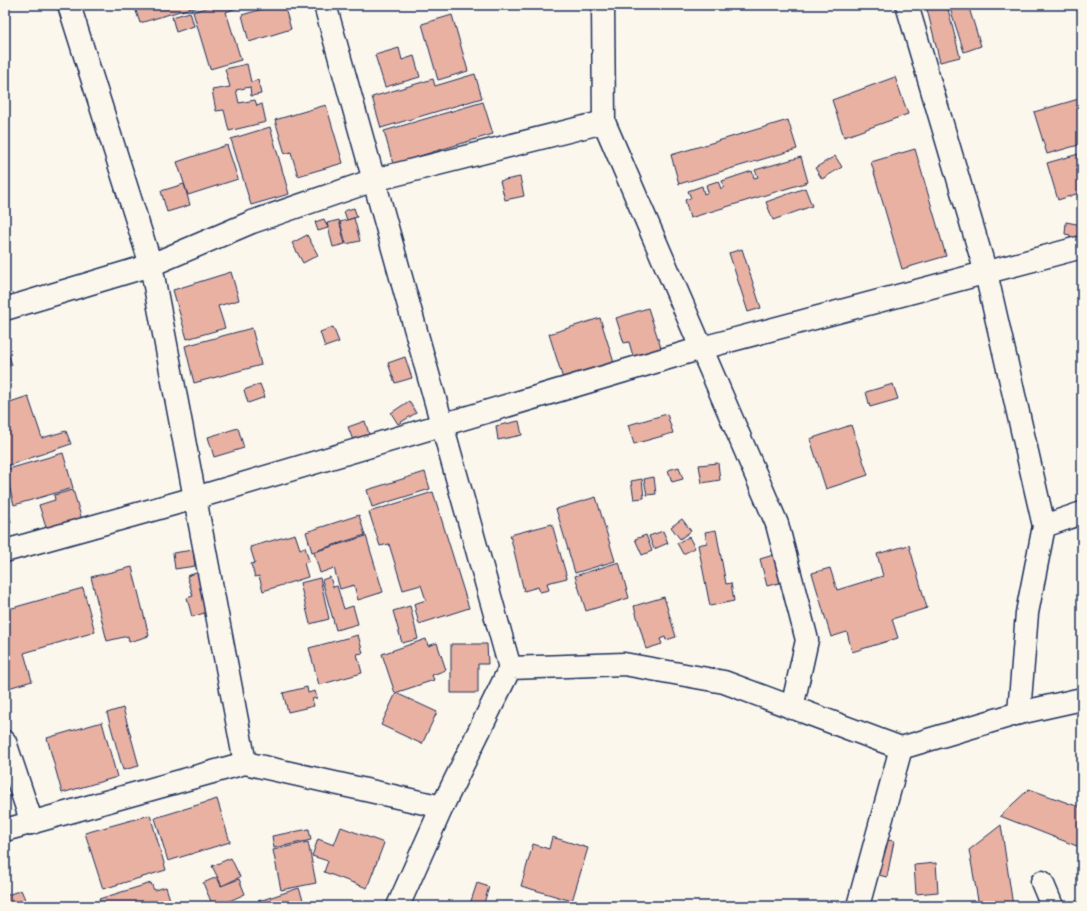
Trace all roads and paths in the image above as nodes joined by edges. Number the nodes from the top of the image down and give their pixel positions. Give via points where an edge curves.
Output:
1 (69, 5) edge
2 (325, 5) edge
3 (603, 5) edge
4 (906, 5) edge
5 (604, 122) junction
6 (374, 180) junction
7 (1082, 247) edge
8 (151, 265) junction
9 (986, 273) junction
10 (5, 309) edge
11 (702, 348) junction
12 (442, 425) junction
13 (195, 498) junction
14 (1082, 513) edge
15 (1044, 526) junction
16 (5, 551) edge
17 (510, 668) junction
18 (1082, 699) edge
19 (792, 708) junction
20 (1019, 713) junction
21 (5, 742) edge
22 (901, 748) junction
23 (245, 763) junction
24 (442, 807) junction
25 (32, 823) junction
26 (5, 830) edge
27 (1042, 882) dead end
28 (398, 906) edge
29 (858, 906) edge
30 (1052, 906) edge

1 - 8 street
2 - 6 street
3 - 5 street
4 - 9 street
5 - 6 street
5 - 11 street
6 - 8 street via 252,222
6 - 12 street
7 - 9 street
8 - 10 street
8 - 13 street
9 - 11 street
9 - 15 street
11 - 12 street
11 - 19 street via 777,524 806,633 807,640
12 - 13 street
12 - 17 street
13 - 16 street
13 - 23 street
14 - 15 street
15 - 20 street via 1027,613
17 - 19 street via 624,664 724,682
17 - 24 street
18 - 20 street
19 - 22 street
20 - 22 street
21 - 25 street
22 - 29 street
23 - 24 street
23 - 25 street
24 - 28 street
25 - 26 street
27 - 30 street

